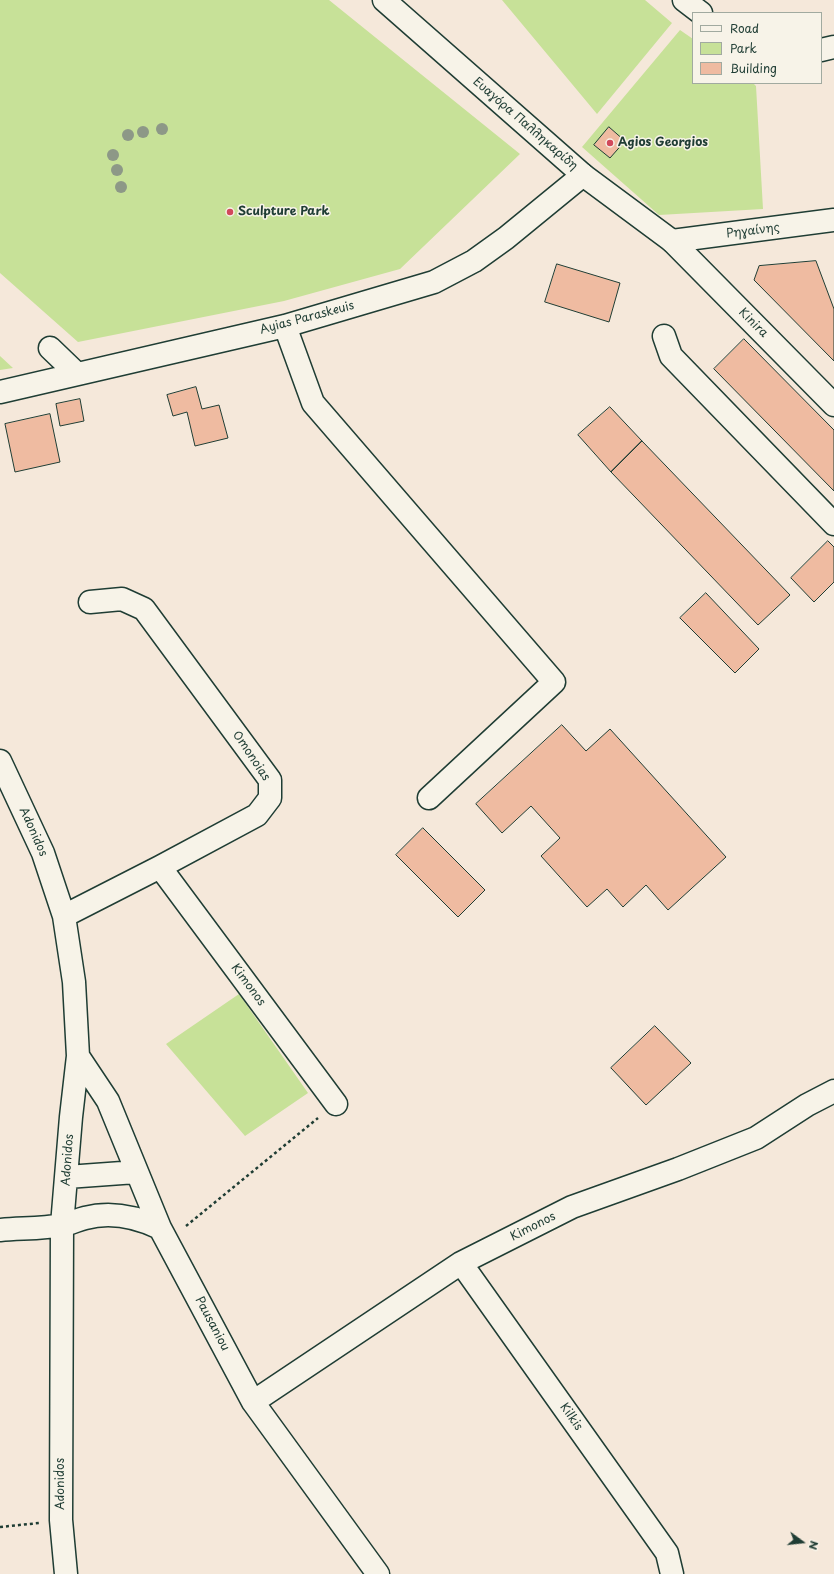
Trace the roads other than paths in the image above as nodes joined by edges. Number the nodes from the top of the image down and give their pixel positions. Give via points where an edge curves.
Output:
1 (384, 0) edge
2 (684, 0) edge
3 (699, 12) edge
4 (834, 47) edge
5 (822, 50) edge
6 (583, 175) junction
7 (834, 220) edge
8 (672, 241) junction
9 (285, 326) junction
10 (664, 336) dead end
11 (50, 348) dead end
12 (76, 373) junction
13 (0, 392) edge
14 (834, 405) edge
15 (834, 524) edge
16 (90, 602) dead end
17 (0, 761) edge
18 (429, 798) dead end
19 (160, 867) junction
20 (64, 916) junction
21 (78, 1056) junction
22 (834, 1091) edge
23 (336, 1104) road end
24 (136, 1172) junction
25 (67, 1177) junction
26 (62, 1225) junction
27 (0, 1230) edge
28 (164, 1235) junction
29 (461, 1264) junction
30 (253, 1402) junction
31 (66, 1574) edge
32 (378, 1574) edge
33 (672, 1574) edge

1 - 6 street, Ευαγόρα Παλληκαρίδη
2 - 3 street
4 - 5 street
6 - 8 street, Ευαγόρα Παλληκαρίδη
6 - 9 street, Ayias Paraskeuis via 474,261 434,282
7 - 8 street, Ρηγαίνης
8 - 14 street, Kinira
9 - 12 street, Ayias Paraskeuis
9 - 18 street via 313,404 554,682
10 - 15 street via 671,356
11 - 12 street
12 - 13 street, Ayias Paraskeuis
16 - 19 street, Omonoias via 122,599 144,609 270,780 270,798 258,815
17 - 20 street, Adonidos via 43,853
19 - 20 street, Omonoias
19 - 23 street, Kimonos
20 - 21 street, Adonidos via 74,982
21 - 24 street, Pausaniou via 108,1101
21 - 25 street, Adonidos
22 - 29 street, Kimonos via 756,1138 572,1207
24 - 25 street
24 - 28 street, Pausaniou
25 - 26 street, Adonidos
26 - 27 street
26 - 28 street via 86,1217 126,1216 137,1219
26 - 31 street, Adonidos via 61,1520
28 - 30 street, Pausaniou
29 - 30 street, Kimonos
29 - 33 street, Kilkis via 667,1552
30 - 32 street, Pausaniou

